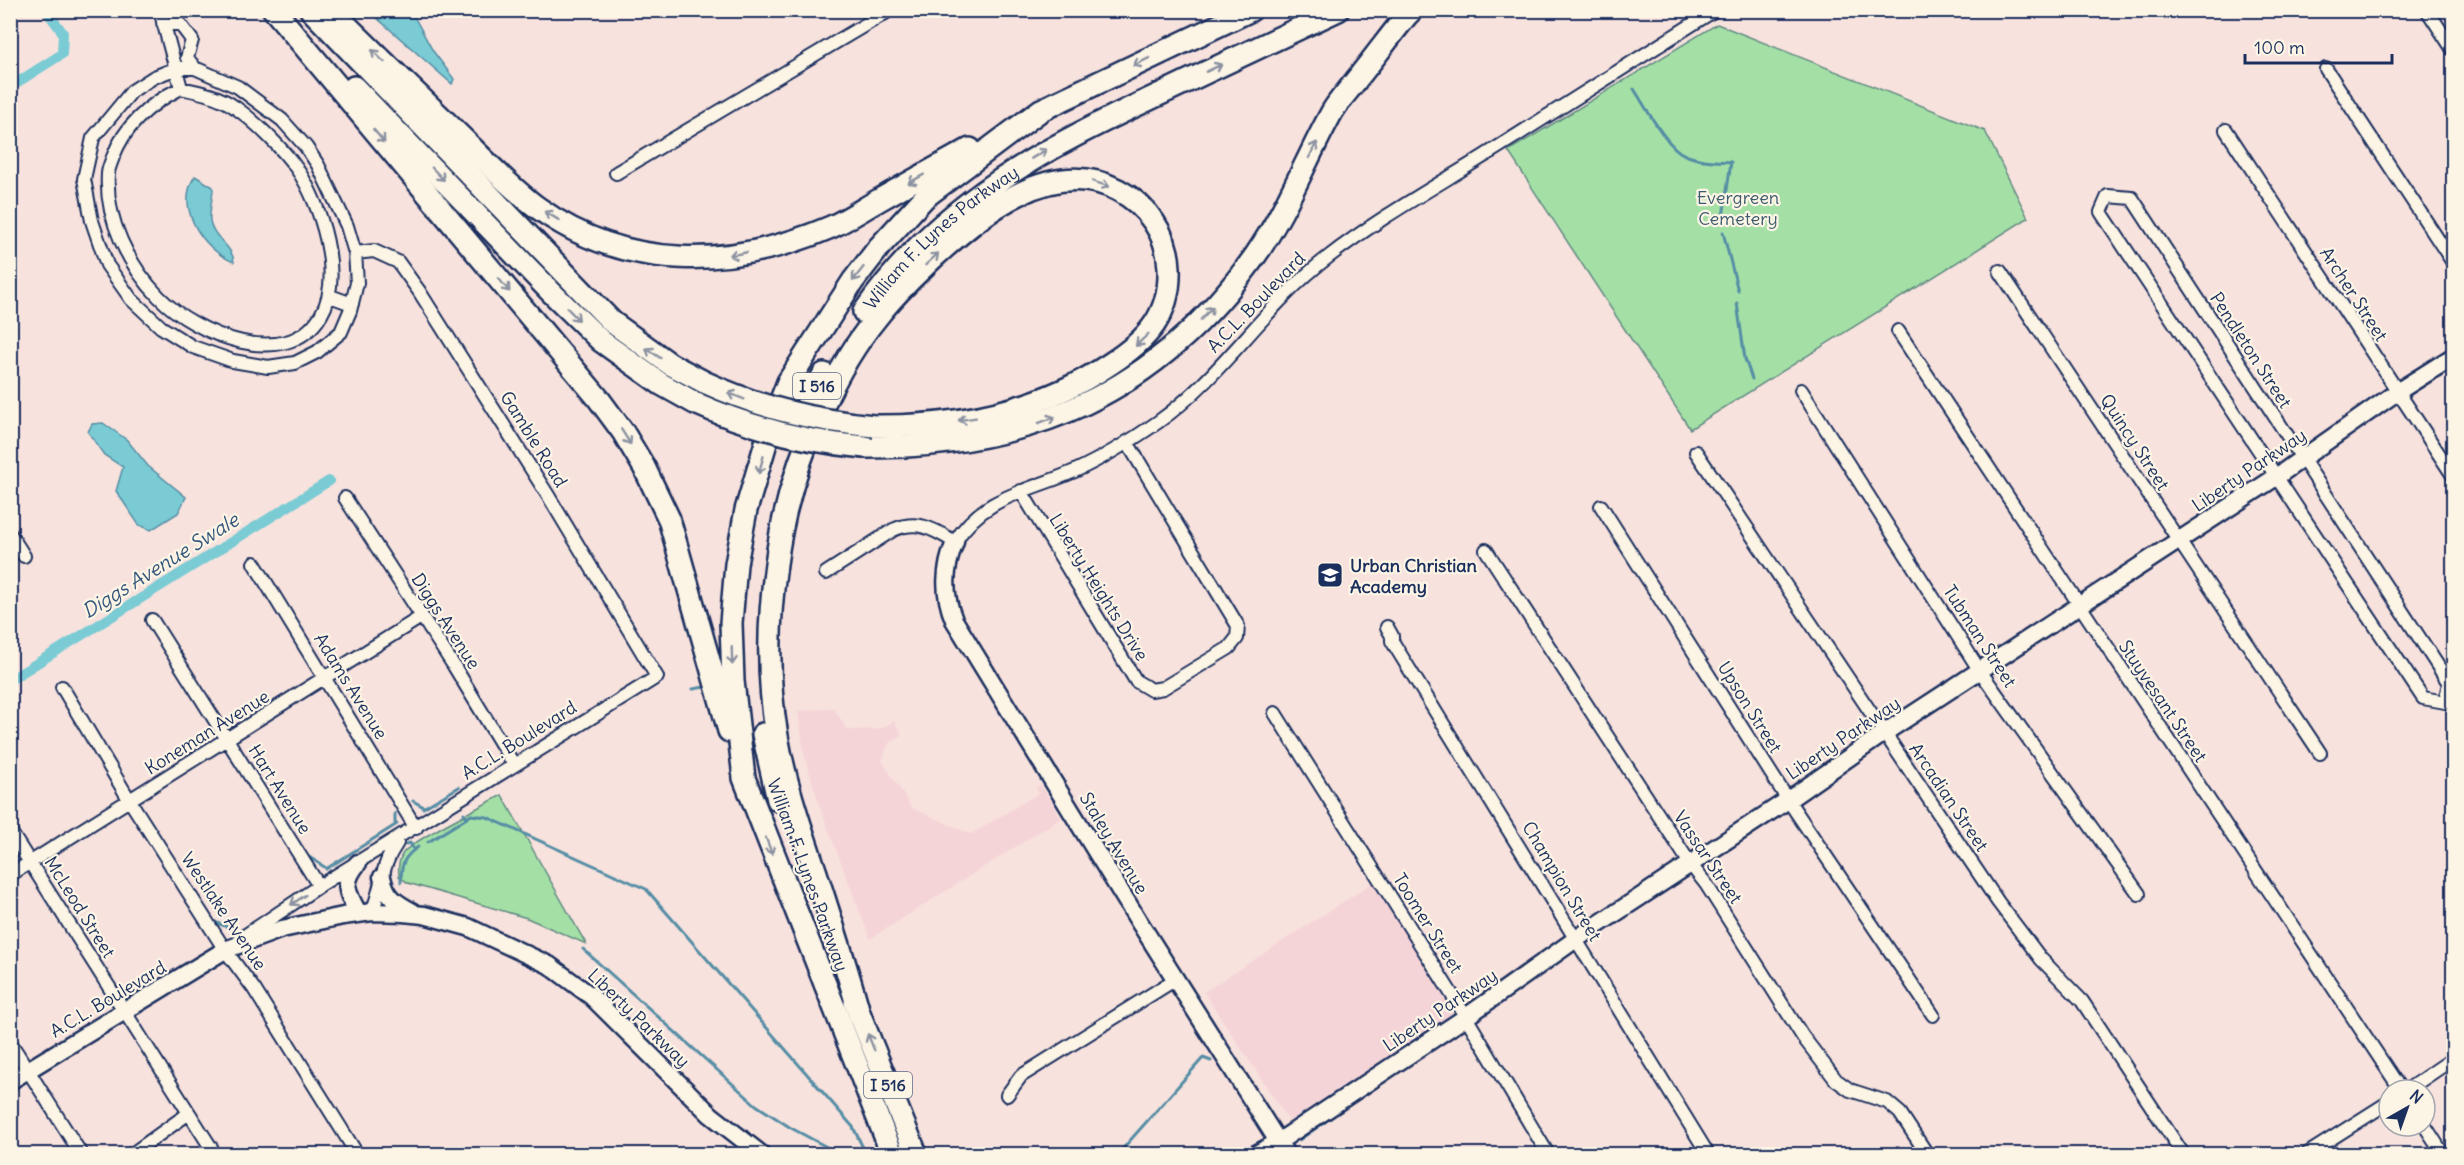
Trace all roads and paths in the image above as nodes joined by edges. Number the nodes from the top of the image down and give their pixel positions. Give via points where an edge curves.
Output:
1 (160, 10) edge
2 (274, 10) edge
3 (281, 10) edge
4 (311, 10) edge
5 (331, 10) edge
6 (890, 10) edge
7 (1251, 10) edge
8 (1338, 10) edge
9 (1412, 10) edge
10 (1715, 10) edge
11 (2427, 10) edge
12 (162, 23) junction
13 (2454, 51) edge
14 (177, 68) junction
15 (195, 68) junction
16 (2326, 69) dead end
17 (181, 88) junction
18 (1041, 110) junction
19 (2226, 130) dead end
20 (306, 147) junction
21 (289, 160) junction
22 (615, 173) dead end
23 (355, 253) junction
24 (2454, 264) edge
25 (2000, 271) dead end
26 (330, 296) junction
27 (352, 304) junction
28 (1898, 331) dead end
29 (2454, 356) edge
30 (1801, 390) dead end
31 (2397, 392) junction
32 (1127, 442) junction
33 (1696, 452) dead end
34 (2301, 459) junction
35 (2276, 477) junction
36 (2454, 477) edge
37 (1021, 491) junction
38 (345, 498) dead end
39 (1601, 506) dead end
40 (10, 534) edge
41 (2178, 540) junction
42 (955, 542) junction
43 (1486, 550) dead end
44 (24, 556) dead end
45 (254, 563) dead end
46 (826, 573) dead end
47 (2078, 606) junction
48 (421, 617) junction
49 (152, 620) dead end
50 (1387, 627) dead end
51 (1980, 671) junction
52 (657, 677) joint
53 (325, 678) junction
54 (62, 687) dead end
55 (1275, 713) dead end
56 (1884, 733) junction
57 (228, 740) junction
58 (2320, 753) dead end
59 (514, 765) junction
60 (744, 778) junction
61 (1788, 800) junction
62 (130, 801) junction
63 (416, 828) junction
64 (10, 831) edge
65 (401, 837) junction
66 (31, 862) junction
67 (357, 863) junction
68 (1691, 864) junction
69 (10, 875) edge
70 (382, 877) junction
71 (319, 886) junction
72 (2139, 894) dead end
73 (365, 913) junction
74 (420, 915) junction
75 (1576, 939) junction
76 (225, 950) junction
77 (1176, 979) junction
78 (126, 1012) junction
79 (1934, 1015) dead end
80 (860, 1016) junction
81 (1466, 1017) junction
82 (10, 1042) edge
83 (2454, 1058) edge
84 (28, 1070) junction
85 (2393, 1078) edge
86 (2425, 1078) edge
87 (10, 1081) edge
88 (1007, 1095) dead end
89 (2377, 1110) edge
90 (189, 1113) junction
91 (2432, 1138) edge
92 (1282, 1148) edge
93 (81, 1155) edge
94 (132, 1155) edge
95 (215, 1155) edge
96 (357, 1155) edge
97 (761, 1155) edge
98 (892, 1155) edge
99 (916, 1155) edge
100 (1256, 1155) edge
101 (1548, 1155) edge
102 (1708, 1155) edge
103 (1927, 1155) edge
104 (2183, 1155) edge
105 (2307, 1155) edge
106 (2443, 1155) edge

1 - 12 street
2 -> 60 highway via 623,432 669,519
3 -> 9 highway, bridge via 575,316 630,363 695,403 737,420 785,435 865,447 973,440 1041,423 1107,392 1168,351 1218,301 1256,254 1334,110
80 -> 4 highway, bridge via 792,798 772,702 769,660 776,563 799,463 824,404 863,336 906,283 970,224 1021,194 1071,179 1106,184 1122,192 1147,213 1164,242 1170,275 1158,320 1138,344 1097,373 1034,403 935,424 874,426 801,417 767,408 670,364 612,322
18 -> 5 highway via 832,226 774,247 729,256 658,257 612,247 537,208
6 - 22 street
7 -> 18 highway, William F. Lynes Parkway / I 516
80 -> 8 highway, William F. Lynes Parkway / I 516 via 787,829 769,767 758,695 757,613 766,536 784,466 808,402 851,330 887,281 949,218 998,180 1078,132
10 - 32 street, A.C.L. Boulevard via 1386,216 1326,259 1286,294 1202,385
11 - 13 street
12 - 14 street
12 - 15 street via 180,24 187,32 192,40 187,58
14 - 15 street
14 - 17 street
14 - 27 street via 132,91 111,115 93,138 84,178 92,221 107,265 131,299 161,327 193,347 233,361 268,367 295,363 317,352 341,332
15 - 20 street via 238,87 282,120
16 - 24 street
17 - 21 street via 208,93 236,107
17 - 26 street via 134,121 118,145 107,173 110,206 127,257 159,298 208,331 232,339 269,346 286,342 308,332
18 -> 60 highway, William F. Lynes Parkway / I 516 via 917,205 853,281 788,382 746,510 736,564 731,622 733,681
19 - 31 street, Archer Street
20 - 21 street
20 - 23 street via 334,197
21 - 26 street via 310,193 326,234
23 - 27 street via 357,284
23 - 52 street, Gamble Road via 374,251 398,262 419,291 549,496
25 - 41 street, Quincy Street
26 - 27 street
28 - 47 street, Stuyvesant Street
29 - 31 street, Liberty Parkway
30 - 51 street, Tubman Street
31 - 34 street, Liberty Parkway
31 - 36 street, Archer Street
32 - 37 street, A.C.L. Boulevard via 1080,469
32 - 37 street, Liberty Heights Drive via 1238,626 1233,644 1163,688 1151,690 1136,681
33 - 56 street, Arcadian Street
34 - 35 street, Liberty Parkway
34 - 35 street, Pendleton Street via 2449,683 2445,702 2423,698
34 - 35 street, Pendleton Street via 2132,198 2108,196 2100,212
35 - 41 street, Liberty Parkway
37 - 42 street, A.C.L. Boulevard via 981,510
38 - 48 street, Diggs Avenue
39 - 61 street, Upson Street
40 - 44 street
41 - 47 street, Liberty Parkway
41 - 58 street, Quincy Street
42 - 46 street via 926,526 905,525
42 - 77 street, Staley Avenue via 945,582 954,620
43 - 68 street, Vassar Street
45 - 53 street, Adams Avenue
47 - 51 street, Liberty Parkway
47 - 85 street, Stuyvesant Street
48 - 53 street, Koneman Avenue
48 - 59 street, Diggs Avenue
49 - 57 street, Hart Avenue
50 - 75 street, Champion Street via 1392,642
51 - 56 street, Liberty Parkway
51 - 72 street, Tubman Street
52 - 59 street, A.C.L. Boulevard
53 - 57 street, Koneman Avenue
53 - 63 street, Adams Avenue
54 - 62 street, Westlake Avenue
55 - 81 street, Toomer Street
56 - 61 street, Liberty Parkway
56 - 104 street, Arcadian Street via 2026,940 2082,1001
57 - 62 street, Koneman Avenue
57 - 71 street, Hart Avenue
59 - 63 street, A.C.L. Boulevard
60 -> 98 highway, William F. Lynes Parkway / I 516
61 - 68 street, Liberty Parkway
61 - 79 street, Upson Street
62 - 66 street, Koneman Avenue
62 - 76 street, Westlake Avenue
63 - 65 street, A.C.L. Boulevard
64 - 66 street, McLeod Street
65 - 67 street, A.C.L. Boulevard
65 - 70 street, A.C.L. Boulevard via 387,857
66 - 69 street, Koneman Avenue
66 - 78 street, McLeod Street
67 - 71 street, A.C.L. Boulevard
67 - 73 street via 346,886
68 - 75 street, Liberty Parkway
68 - 103 street, Vassar Street via 1803,1037 1836,1080 1850,1090 1887,1102 1900,1113
70 - 73 street, A.C.L. Boulevard via 378,898
70 - 74 street via 390,898
71 -> 76 street, A.C.L. Boulevard
73 - 74 street, Liberty Parkway
73 - 76 street, A.C.L. Boulevard via 282,929
74 - 97 street, Liberty Parkway via 468,927 556,970 591,996 711,1115
75 - 81 street, Liberty Parkway
75 - 102 street, Champion Street
76 - 78 street, A.C.L. Boulevard
76 - 96 street, Westlake Avenue via 254,989
77 - 88 street via 1021,1076
77 - 92 street, Staley Avenue
78 - 84 street, A.C.L. Boulevard
78 - 90 street, McLeod Street
99 -> 80 highway, William F. Lynes Parkway / I 516
81 - 92 street, Liberty Parkway
81 - 101 street, Toomer Street
82 - 84 street
83 - 86 street
84 - 87 street, A.C.L. Boulevard
84 - 93 street
89 - 105 street
90 - 94 street
90 - 95 street, McLeod Street
91 - 106 street
92 - 100 street, Liberty Parkway

